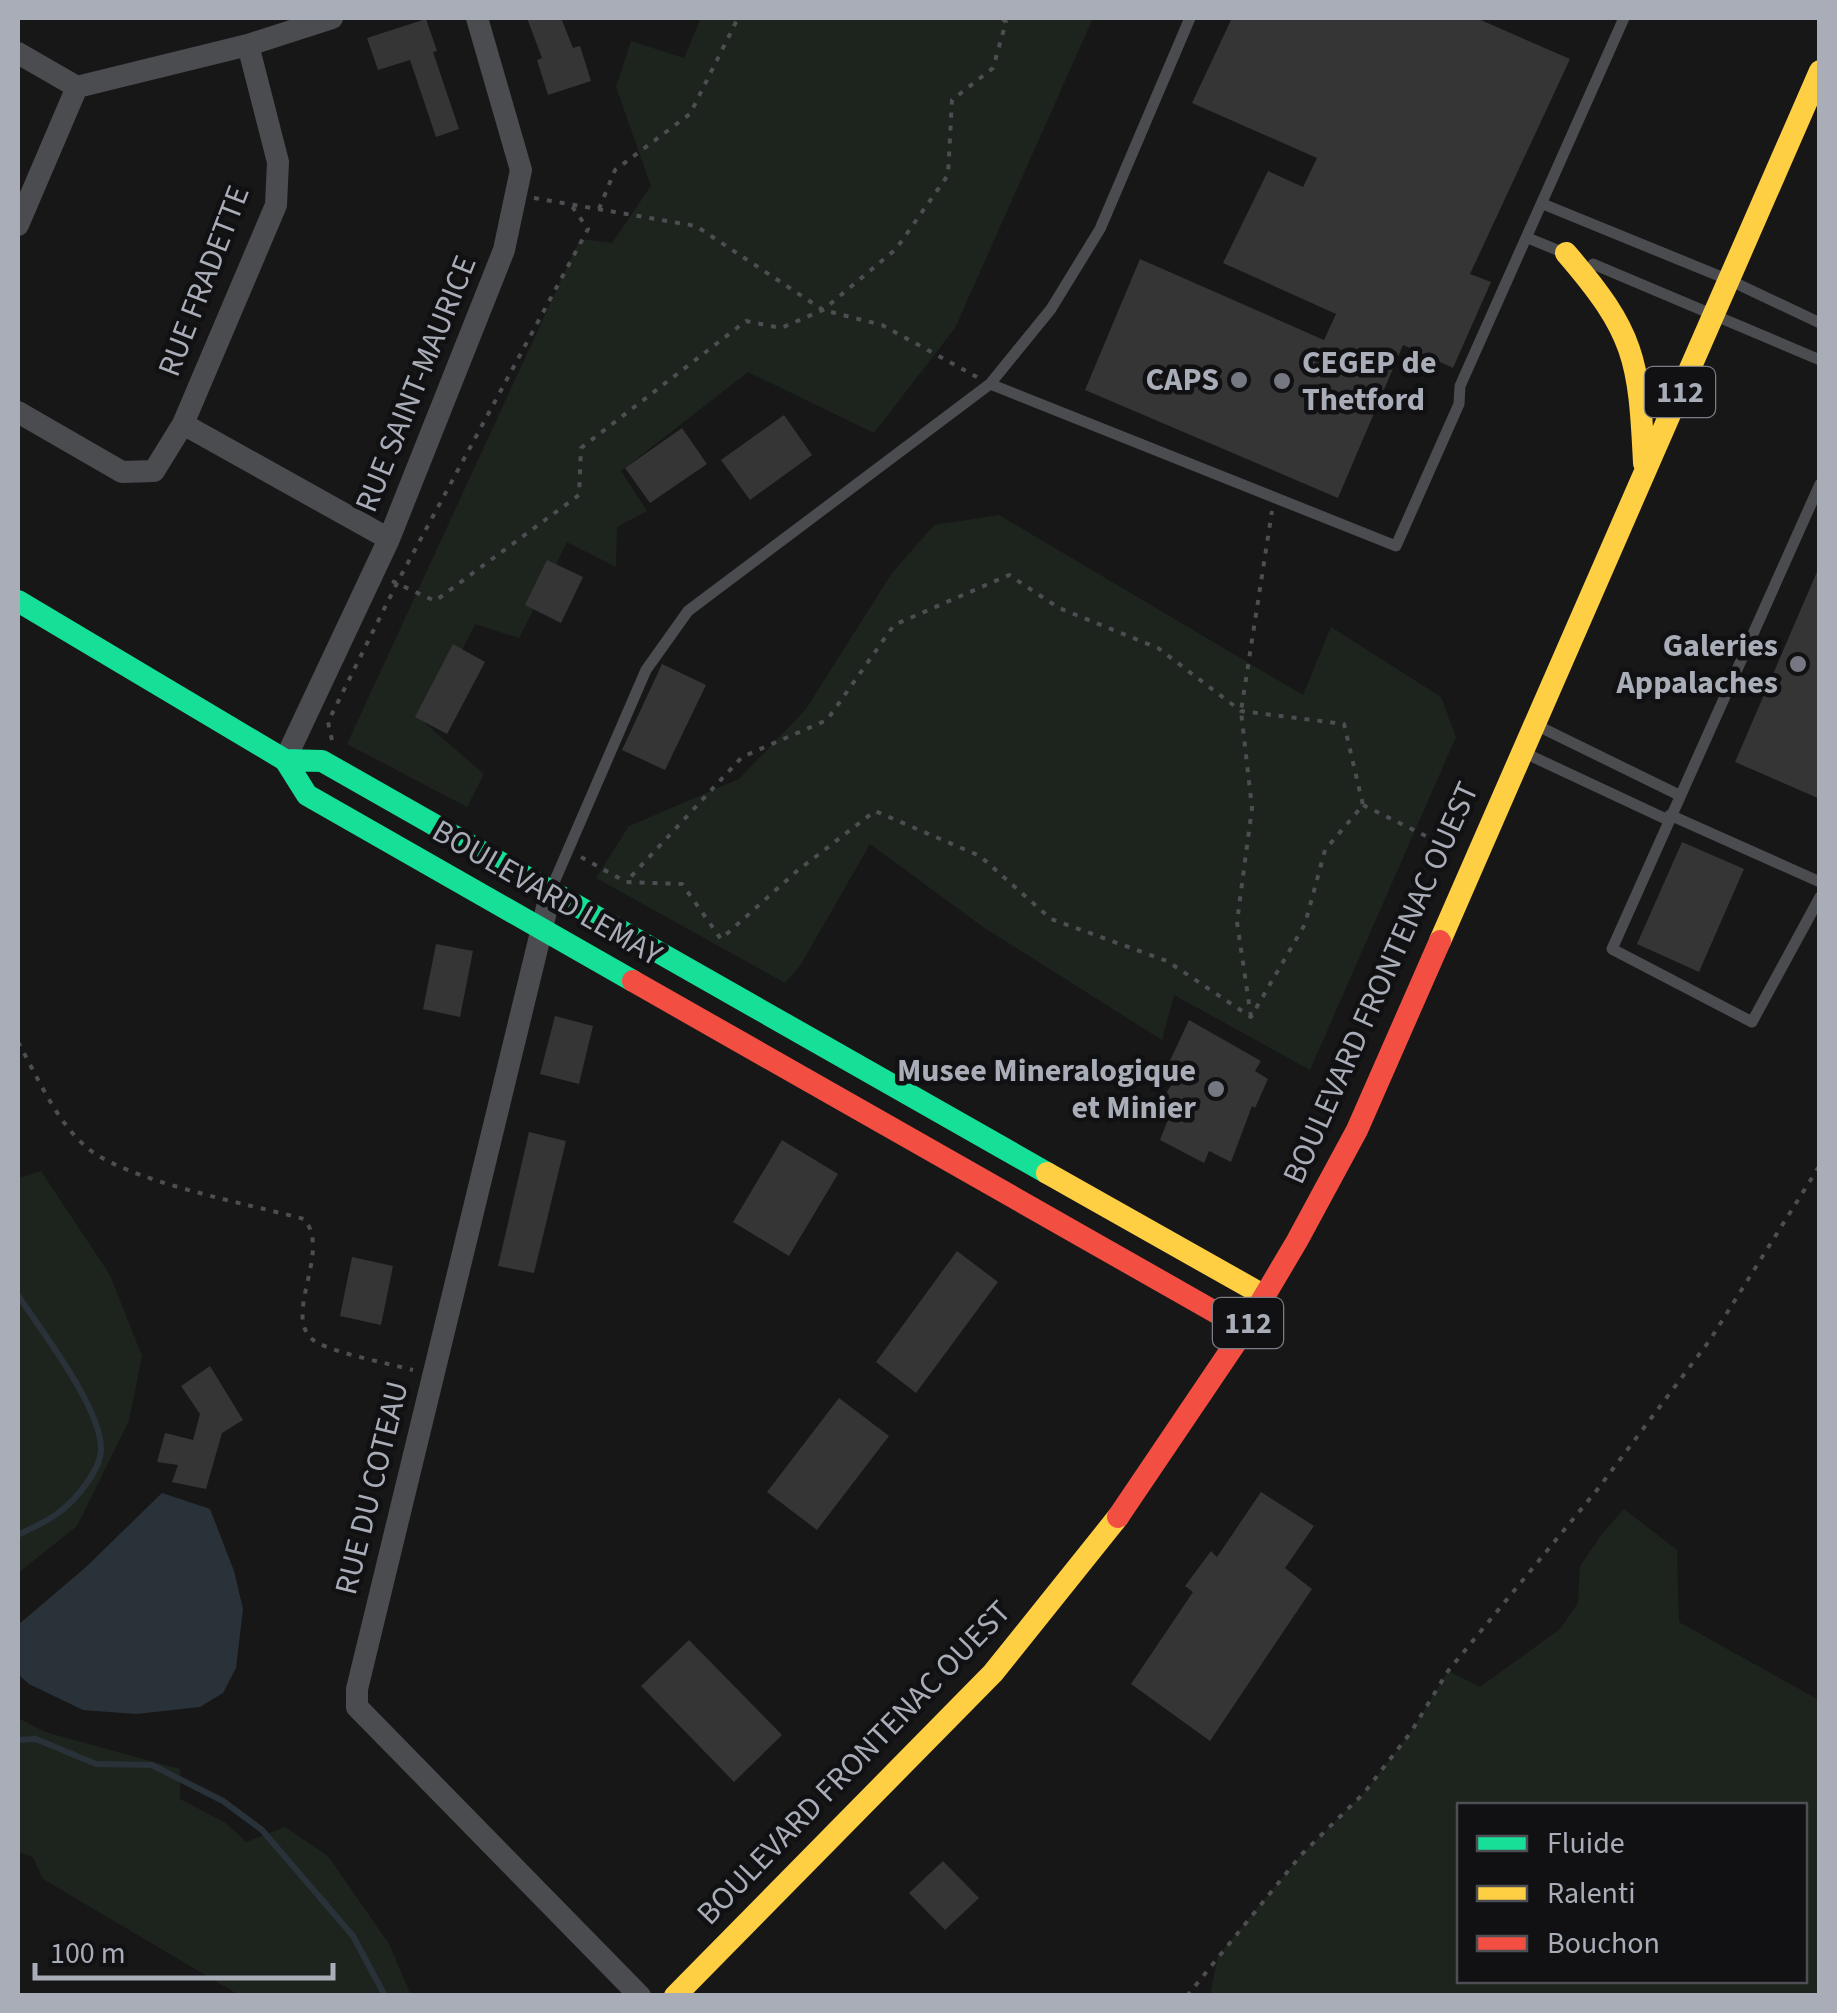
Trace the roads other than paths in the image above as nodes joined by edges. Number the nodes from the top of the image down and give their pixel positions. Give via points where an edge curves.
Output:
1 (332, 18) edge
2 (477, 18) edge
3 (1190, 18) edge
4 (1624, 18) edge
5 (248, 45) junction
6 (18, 53) edge
7 (1820, 71) edge
8 (78, 87) junction
9 (1542, 204) junction
10 (18, 225) edge
11 (1528, 238) junction
12 (1566, 254) junction
13 (1729, 280) junction
14 (1714, 314) junction
15 (1820, 324) edge
16 (1820, 360) edge
17 (990, 384) junction
18 (18, 412) edge
19 (184, 424) junction
20 (1645, 470) junction
21 (1820, 484) edge
22 (389, 539) junction
23 (18, 601) edge
24 (1532, 724) junction
25 (1520, 751) junction
26 (285, 760) junction
27 (1680, 796) junction
28 (1669, 818) junction
29 (1820, 882) edge
30 (551, 891) junction
31 (1820, 898) edge
32 (542, 928) junction
33 (804, 1034) junction
34 (789, 1069) junction
35 (1080, 1192) junction
36 (1065, 1226) junction
37 (1264, 1296) junction
38 (1245, 1328) junction
39 (640, 1996) edge
40 (675, 1996) edge

1 - 5 street
2 - 22 street, RUE SAINT-MAURICE via 522,170 504,250
3 - 17 lane via 1100,229 1051,309
4 - 9 lane
5 - 8 street
5 - 19 street, RUE FRADETTE via 278,162 276,206
6 - 8 street
7 - 13 street, BOULEVARD FRONTENAC OUEST / 112
8 - 10 street
9 - 11 lane
9 - 13 lane
11 - 12 lane
11 - 17 lane via 1396,546
12 - 14 lane
12 - 20 street via 1606,300 1626,336 1640,394
13 - 14 street, BOULEVARD FRONTENAC OUEST / 112
13 - 15 lane
14 - 16 lane
14 - 20 street, BOULEVARD FRONTENAC OUEST / 112
17 - 30 lane via 688,611 646,670
18 - 19 street, RUE FRADETTE via 122,472 154,471
19 - 22 street
20 - 24 street, BOULEVARD FRONTENAC OUEST / 112
21 - 27 lane
22 - 26 street, RUE SAINT-MAURICE
23 - 26 street, BOULEVARD LEMAY
24 - 25 street, BOULEVARD FRONTENAC OUEST / 112
24 - 27 lane
25 - 28 lane
25 - 37 street, BOULEVARD FRONTENAC OUEST / 112 via 1357,1130
26 - 30 street, BOULEVARD LEMAY via 322,762
26 - 32 street, BOULEVARD LEMAY via 307,794
27 - 28 lane
28 - 29 lane
28 - 31 lane via 1612,949 1752,1022
30 - 32 street, RUE DU COTEAU
30 - 33 street, BOULEVARD LEMAY
32 - 34 street, BOULEVARD LEMAY
32 - 39 street, RUE DU COTEAU via 357,1707
33 - 34 street
33 - 35 street, BOULEVARD LEMAY
34 - 36 street, BOULEVARD LEMAY
35 - 36 street
35 - 37 street, BOULEVARD LEMAY
36 - 38 street, BOULEVARD LEMAY
37 - 38 street, BOULEVARD FRONTENAC OUEST / 112
38 - 40 street, BOULEVARD FRONTENAC OUEST / 112 via 1133,1498 993,1673

